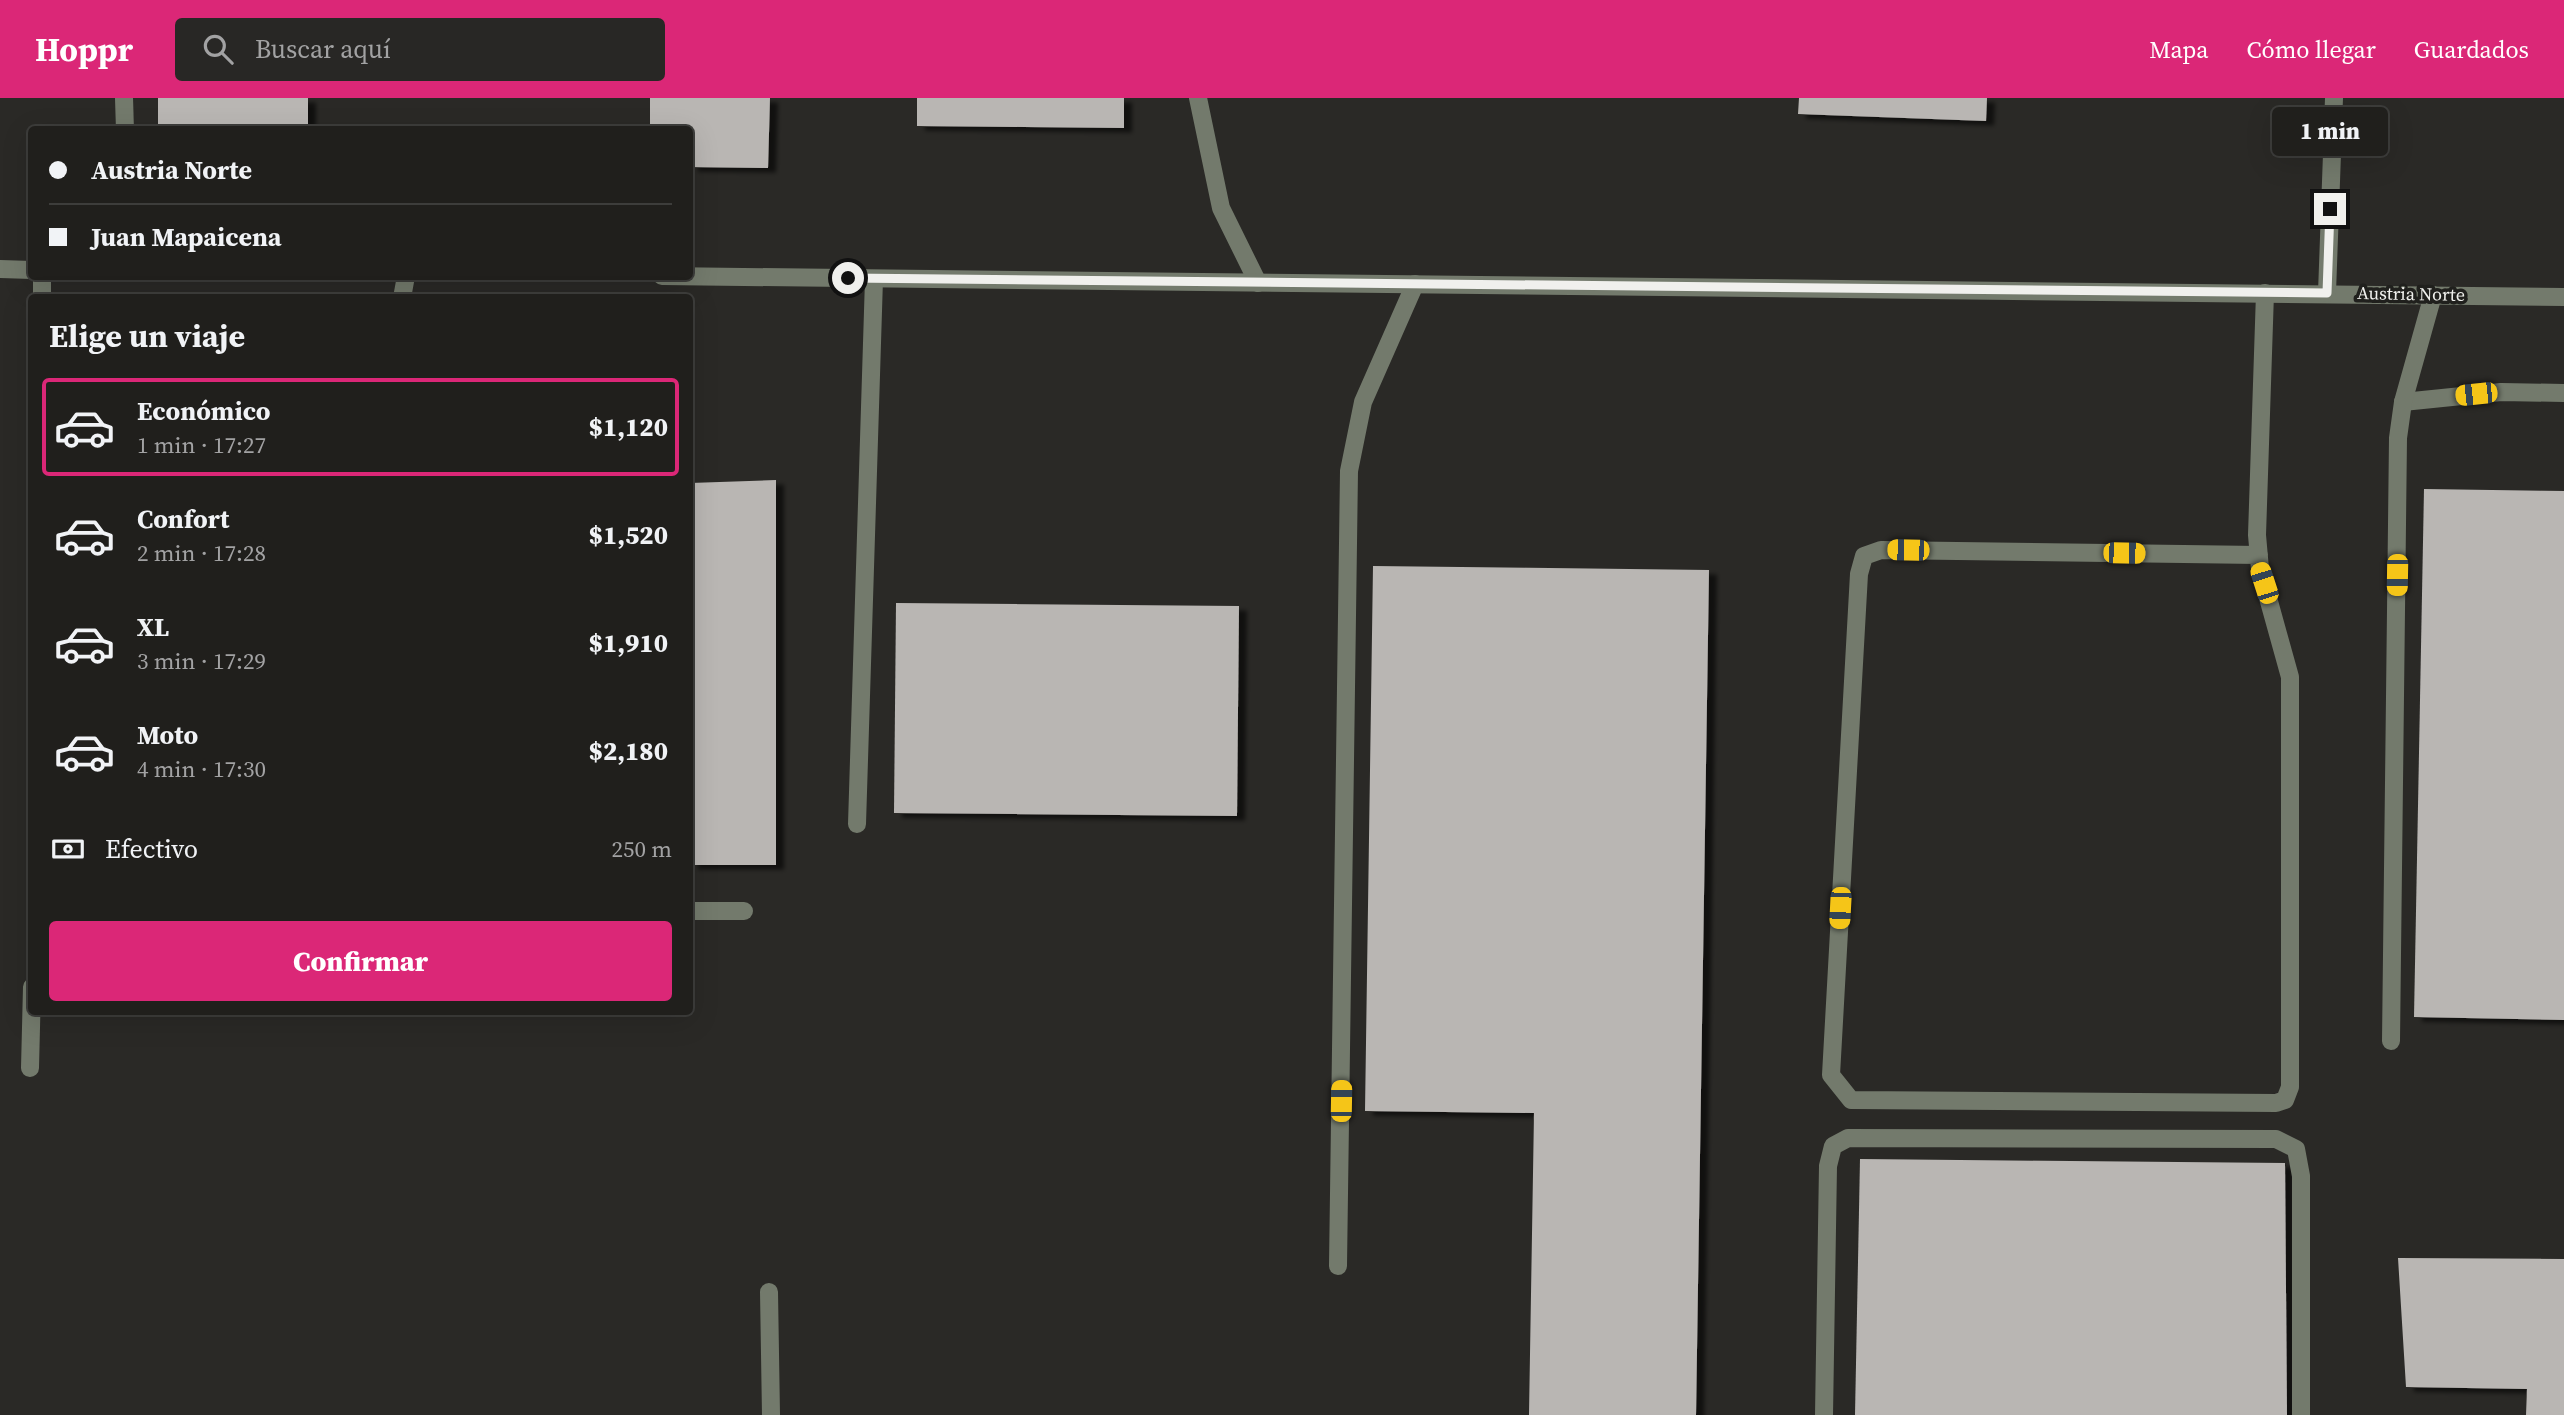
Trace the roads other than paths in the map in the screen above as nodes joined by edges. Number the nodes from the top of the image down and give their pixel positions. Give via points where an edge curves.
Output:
1 (124, 98) edge
2 (1198, 98) edge
3 (2334, 98) edge
4 (125, 126) edge
5 (0, 269) edge
6 (28, 270) edge
7 (693, 276) edge
8 (874, 279) junction
9 (1258, 283) junction
10 (1415, 284) junction
11 (2265, 293) junction
12 (2327, 293) junction
13 (2432, 295) junction
14 (2564, 297) edge
15 (2564, 393) edge
16 (2403, 402) junction
17 (2259, 555) junction
18 (857, 824) dead end
19 (693, 911) edge
20 (744, 911) dead end
21 (31, 1015) edge
22 (2391, 1041) dead end
23 (30, 1068) dead end
24 (1338, 1266) dead end
25 (769, 1292) dead end
26 (771, 1415) edge
27 (1824, 1415) edge
28 (2301, 1415) edge

1 - 4 street
2 - 9 street via 1221,208
3 - 12 street
5 - 6 street
7 - 8 street, Austria Norte
8 - 9 street, Austria Norte
8 - 18 street
9 - 10 street, Austria Norte
10 - 11 street, Austria Norte
10 - 24 street via 1363,402 1349,471
11 - 12 street, Austria Norte
11 - 17 street
12 - 13 street, Austria Norte
13 - 14 street, Austria Norte
13 - 16 street
15 - 16 street via 2501,392
16 - 22 street via 2398,438
17 - 17 street via 2290,677 2290,1087 2285,1100 1851,1100 1831,1075 1859,574 1864,556 1881,550
19 - 20 street
21 - 23 street
25 - 26 street
27 - 28 street via 1828,1166 1833,1146 1848,1138 1931,1138 2276,1139 2296,1149 2301,1176

